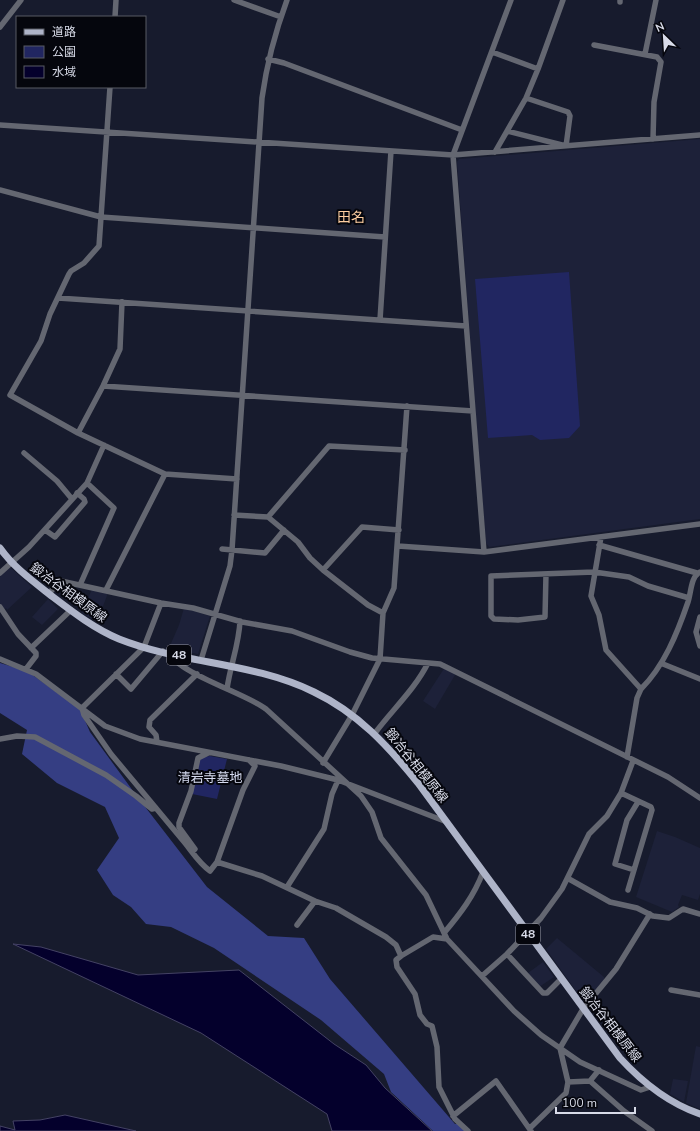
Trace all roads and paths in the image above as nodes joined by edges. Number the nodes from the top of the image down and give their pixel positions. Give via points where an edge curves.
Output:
1 (21, 0) edge
2 (116, 0) edge
3 (234, 0) edge
4 (287, 0) edge
5 (511, 0) edge
6 (563, 0) edge
7 (656, 0) edge
8 (115, 16) edge
9 (281, 17) junction
10 (0, 28) edge
11 (594, 45) dead end
12 (492, 52) junction
13 (645, 54) junction
14 (268, 60) junction
15 (538, 69) junction
16 (110, 88) edge
17 (526, 98) junction
18 (0, 125) edge
19 (462, 130) junction
20 (507, 131) junction
21 (108, 132) junction
22 (700, 135) edge
23 (653, 139) junction
24 (259, 142) junction
25 (566, 146) junction
26 (391, 151) junction
27 (495, 152) junction
28 (453, 155) junction
29 (0, 190) edge
30 (101, 217) junction
31 (254, 227) junction
32 (385, 237) junction
33 (58, 298) junction
34 (122, 302) junction
35 (248, 311) junction
36 (380, 320) junction
37 (466, 326) junction
38 (103, 386) junction
39 (242, 395) junction
40 (407, 406) junction
41 (473, 411) junction
42 (78, 434) junction
43 (104, 446) junction
44 (405, 450) junction
45 (24, 452) dead end
46 (165, 474) junction
47 (237, 479) junction
48 (87, 483) junction
49 (78, 493) junction
50 (72, 499) junction
51 (234, 515) junction
52 (268, 517) junction
53 (700, 524) edge
54 (45, 530) junction
55 (284, 530) junction
56 (399, 530) junction
57 (601, 537) junction
58 (600, 545) junction
59 (398, 546) junction
60 (0, 548) edge
61 (222, 550) dead end
62 (232, 550) junction
63 (484, 552) junction
64 (11, 563) junction
65 (323, 570) junction
66 (594, 572) junction
67 (0, 573) edge
68 (698, 573) edge
69 (546, 574) junction
70 (80, 585) junction
71 (106, 590) junction
72 (49, 594) junction
73 (689, 598) junction
74 (161, 603) junction
75 (0, 607) edge
76 (71, 610) junction
77 (383, 613) junction
78 (215, 614) junction
79 (700, 617) edge
80 (240, 622) junction
81 (700, 646) edge
82 (144, 647) junction
83 (31, 648) junction
84 (167, 652) junction
85 (0, 659) edge
86 (380, 659) junction
87 (201, 660) junction
88 (428, 663) junction
89 (663, 664) junction
90 (231, 667) junction
91 (26, 669) junction
92 (116, 674) junction
93 (197, 674) junction
94 (700, 679) edge
95 (227, 689) junction
96 (641, 690) junction
97 (82, 708) junction
98 (352, 715) junction
99 (375, 733) junction
100 (0, 739) edge
101 (156, 742) junction
102 (208, 754) junction
103 (627, 756) junction
104 (248, 760) junction
105 (633, 761) junction
106 (323, 763) junction
107 (338, 779) junction
108 (347, 783) junction
109 (621, 793) junction
110 (700, 798) edge
111 (638, 802) junction
112 (156, 808) junction
113 (447, 823) junction
114 (192, 852) junction
115 (217, 862) junction
116 (634, 870) junction
117 (482, 872) junction
118 (569, 879) junction
119 (287, 887) junction
120 (628, 890) dead end
121 (315, 901) junction
122 (650, 914) junction
123 (700, 914) edge
124 (297, 925) dead end
125 (527, 932) junction
126 (446, 936) junction
127 (507, 954) junction
128 (401, 956) junction
129 (482, 976) junction
130 (561, 979) junction
131 (671, 990) dead end
132 (700, 995) edge
133 (583, 1009) junction
134 (560, 1048) junction
135 (599, 1070) junction
136 (590, 1081) junction
137 (568, 1082) junction
138 (650, 1087) junction
139 (700, 1114) edge
140 (453, 1116) junction
141 (530, 1130) edge
142 (468, 1131) edge
143 (650, 1131) edge

1 - 10 street
2 - 8 street
3 - 9 street
4 - 9 street
5 - 12 street
6 - 15 street
7 - 13 street
9 - 14 street
11 - 13 street
12 - 15 street
12 - 19 street
13 - 23 street via 657,56 661,62 654,102
14 - 19 street via 284,63
14 - 24 street
15 - 17 street
16 - 21 street
17 - 20 street
17 - 25 street via 568,112
18 - 21 street
19 - 28 street
20 - 25 street
20 - 27 street
21 - 24 street
21 - 30 street
22 - 23 street
23 - 25 street
24 - 26 street
24 - 31 street
25 - 27 street
26 - 28 street
26 - 32 street
27 - 28 street
28 - 37 street
29 - 30 street
30 - 31 street
30 - 33 street via 99,246 84,263 71,271
31 - 32 street
31 - 35 street
32 - 36 street
33 - 34 street
33 - 42 street via 41,341 10,396
34 - 35 street
34 - 38 street via 120,349
35 - 36 street
35 - 39 street
36 - 37 street
37 - 41 street
38 - 39 street
38 - 42 street
39 - 40 street
39 - 47 street
40 - 41 street
40 - 44 street
41 - 63 street
42 - 43 street
43 - 46 street
43 - 48 street
44 - 52 street via 329,446
44 - 56 street
45 - 50 street via 57,481
46 - 47 street
46 - 71 street
47 - 51 street
48 - 49 street
48 - 70 street via 114,508
49 - 50 street
49 - 54 street via 84,502 55,537
50 - 54 street
51 - 52 street
51 - 62 street
52 - 55 street
53 - 57 street
54 - 64 street
55 - 62 street via 265,552
55 - 65 street
56 - 59 street
56 - 65 street via 362,527
57 - 58 street
57 - 63 street
58 - 66 street
58 - 68 street
59 - 63 street
59 - 77 street via 394,588
60 - 64 main road, 鍛冶谷相模原線 / 48
61 - 62 street
62 - 78 street via 230,566
64 - 67 street
64 - 72 main road, 鍛冶谷相模原線 / 48
65 - 77 street via 368,605
66 - 69 street
66 - 73 street via 629,577 648,586
66 - 96 street via 591,596 599,615 606,650
68 - 73 street
69 - 69 street via 492,576 491,616 494,619 518,620 545,616
70 - 71 street
70 - 72 street via 61,581
71 - 74 street
72 - 76 main road, 鍛冶谷相模原線 / 48
73 - 89 street
74 - 78 street
74 - 82 street
75 - 83 street
76 - 82 main road, 鍛冶谷相模原線 / 48 via 106,633
76 - 83 street
77 - 86 street
78 - 80 street
78 - 87 street
79 - 81 street via 696,632
80 - 86 street via 292,631 353,653
80 - 90 street via 240,639
82 - 84 main road, 鍛冶谷相模原線 / 48
82 - 92 street
83 - 91 street via 36,656
84 - 87 main road, 鍛冶谷相模原線 / 48
84 - 92 street via 131,689
84 - 93 street via 176,662
85 - 91 street
86 - 88 street
86 - 98 street
87 - 90 main road, 鍛冶谷相模原線 / 48
88 - 99 street via 419,680
88 - 103 street via 440,664
89 - 94 street
89 - 96 street
90 - 95 street
90 - 98 main road, 鍛冶谷相模原線 / 48 via 303,686
91 - 97 street
92 - 97 street
93 - 95 street
93 - 101 street via 150,720 149,727 156,735
95 - 106 street via 266,708
96 - 103 street via 637,698
97 - 101 street via 105,726
97 - 112 street via 84,715 111,754
98 - 99 main road, 鍛冶谷相模原線 / 48
98 - 106 street
99 - 113 main road, 鍛冶谷相模原線 / 48
100 - 112 street via 35,737 106,775 152,809
101 - 102 street
102 - 104 street
102 - 114 street via 198,758 191,791 179,823 179,827 195,849
103 - 105 street
104 - 107 street
104 - 115 street via 255,766 243,790
105 - 109 street
105 - 110 street via 676,782
106 - 107 street
107 - 108 street
107 - 119 street via 324,829
108 - 113 street
108 - 126 street via 369,806 381,838 426,895
109 - 111 street
109 - 118 street via 607,816 590,834
111 - 116 street via 651,807 652,810
111 - 116 street via 627,820 615,864
112 - 114 street
113 - 117 main road, 鍛冶谷相模原線 / 48
114 - 115 street via 210,871
115 - 119 street
116 - 120 street
117 - 125 main road, 鍛冶谷相模原線 / 48
117 - 126 street via 466,907
118 - 122 street via 610,902 637,908
118 - 125 street via 541,918
119 - 121 street
121 - 124 street
121 - 128 street via 336,908 379,931 396,945
122 - 123 street via 669,918 683,909
122 - 133 street via 616,969
125 - 127 street
125 - 130 main road, 鍛冶谷相模原線 / 48
126 - 128 street via 433,937
126 - 129 street
127 - 129 street
127 - 130 street via 543,993 546,994
128 - 140 street via 396,960 397,967 412,988 420,1015 432,1026 437,1047 439,1087
129 - 134 street via 514,1011
130 - 133 main road, 鍛冶谷相模原線 / 48
131 - 132 street
133 - 134 street
133 - 138 main road, 鍛冶谷相模原線 / 48 via 620,1058
134 - 135 street via 580,1062
134 - 137 street
135 - 136 street
135 - 138 street via 641,1090
136 - 137 street
136 - 143 street
137 - 141 street via 566,1092 560,1100
138 - 139 main road, 鍛冶谷相模原線 / 48 via 678,1105
140 - 141 street via 496,1081
140 - 142 street

